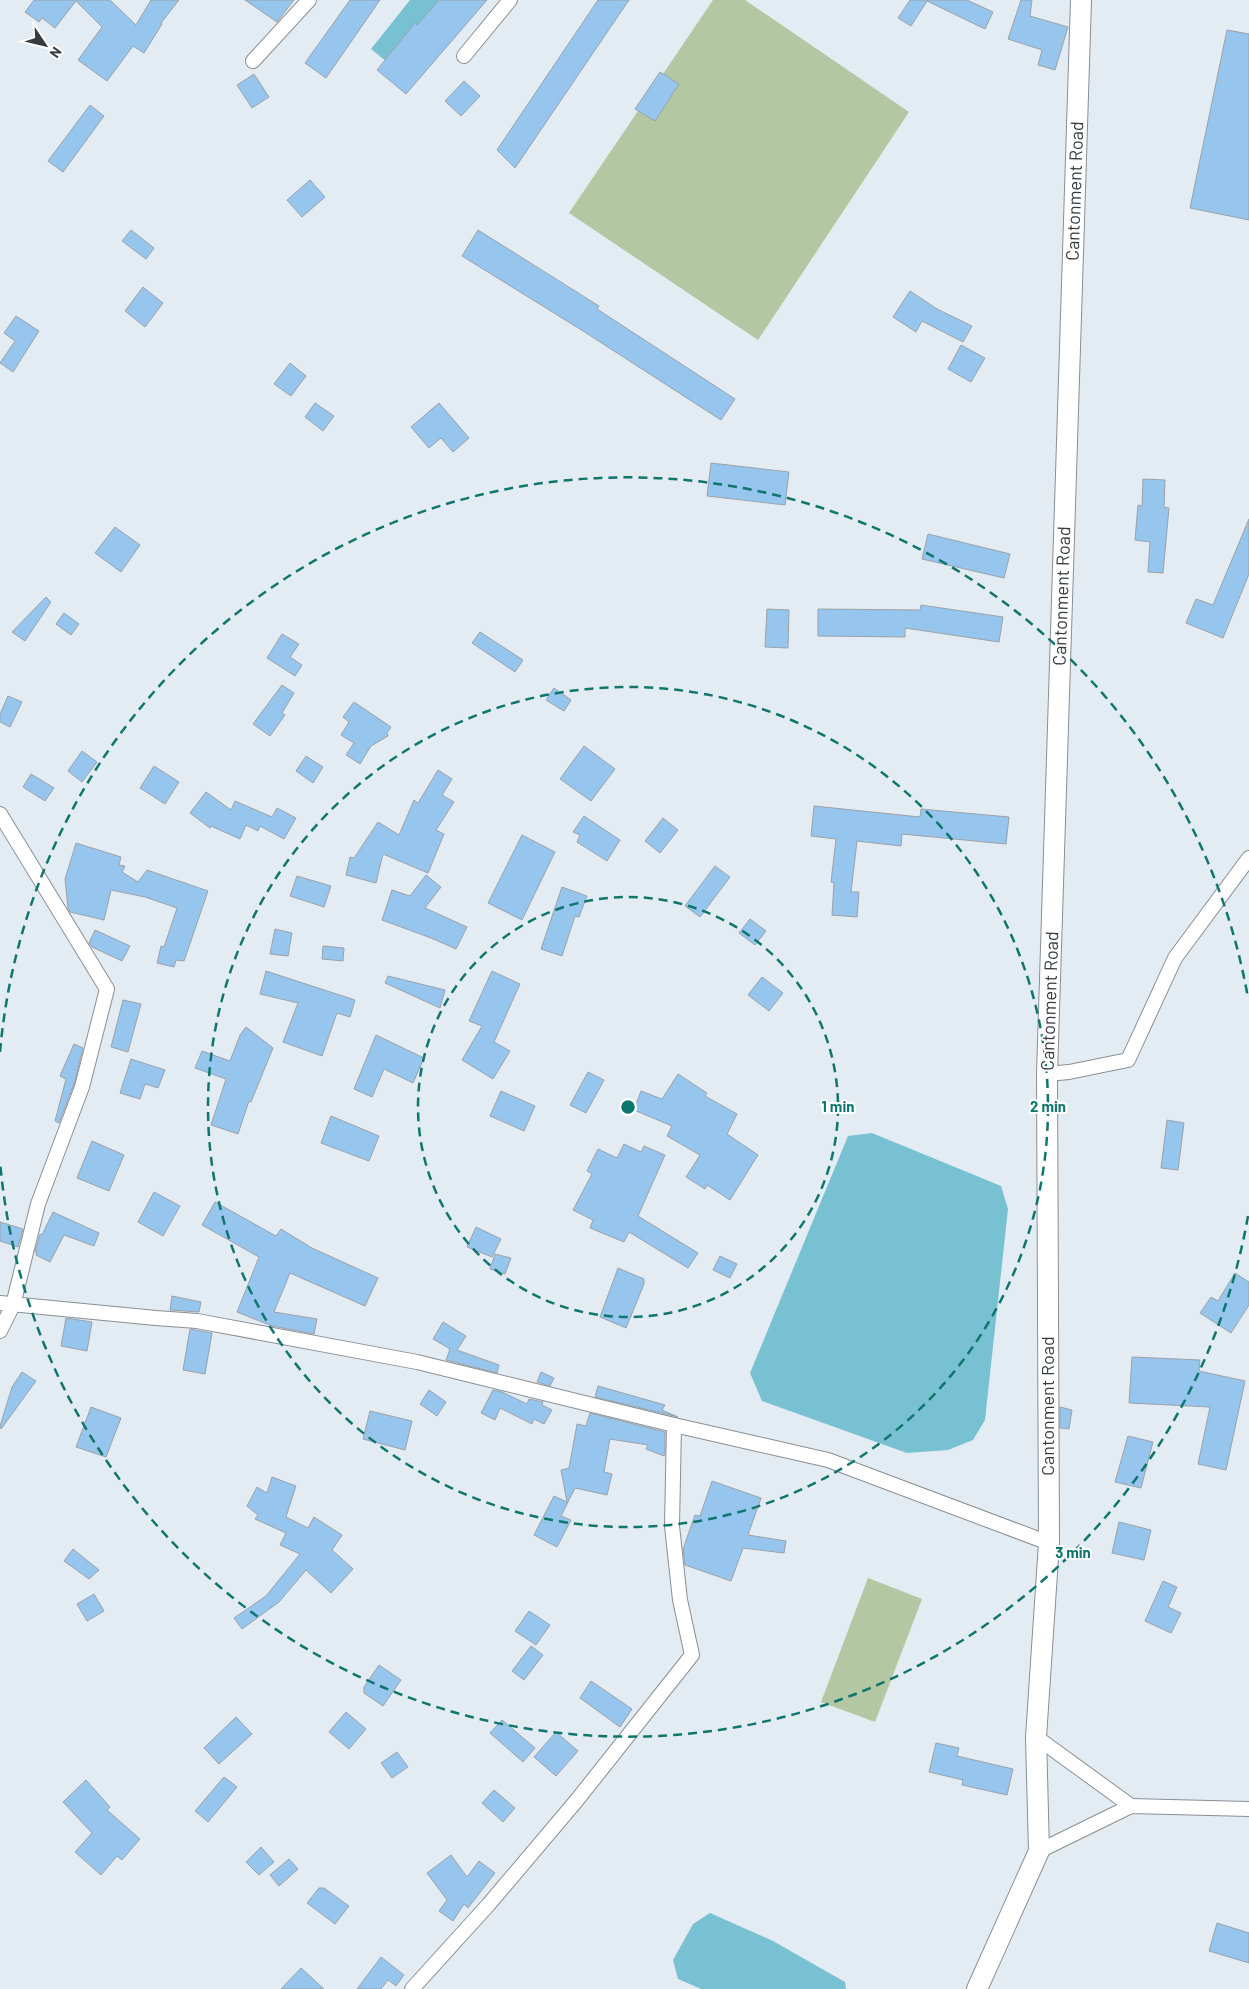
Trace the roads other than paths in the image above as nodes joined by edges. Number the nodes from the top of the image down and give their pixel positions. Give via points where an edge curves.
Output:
1 (309, 0) edge
2 (510, 0) edge
3 (1081, 0) edge
4 (464, 56) dead end
5 (253, 60) dead end
6 (0, 814) edge
7 (1249, 858) edge
8 (1047, 1074) junction
9 (6, 1304) edge
10 (0, 1332) edge
11 (674, 1425) junction
12 (1049, 1543) junction
13 (1036, 1737) junction
14 (1131, 1806) junction
15 (1249, 1809) edge
16 (1039, 1851) junction
17 (412, 1989) edge
18 (977, 1989) edge

1 - 5 street
2 - 4 street
3 - 8 street, Cantonment Road
6 - 9 street via 107,989 82,1087 38,1204
7 - 8 street via 1175,958 1128,1060
8 - 12 street, Cantonment Road
9 - 10 street
9 - 11 street via 197,1321 417,1362
11 - 12 street via 828,1460
11 - 17 street via 672,1526 680,1600 692,1655 577,1800
12 - 13 street, Cantonment Road
13 - 14 street
13 - 16 street, Cantonment Road
14 - 15 street
14 - 16 street
16 - 18 street, Cantonment Road

